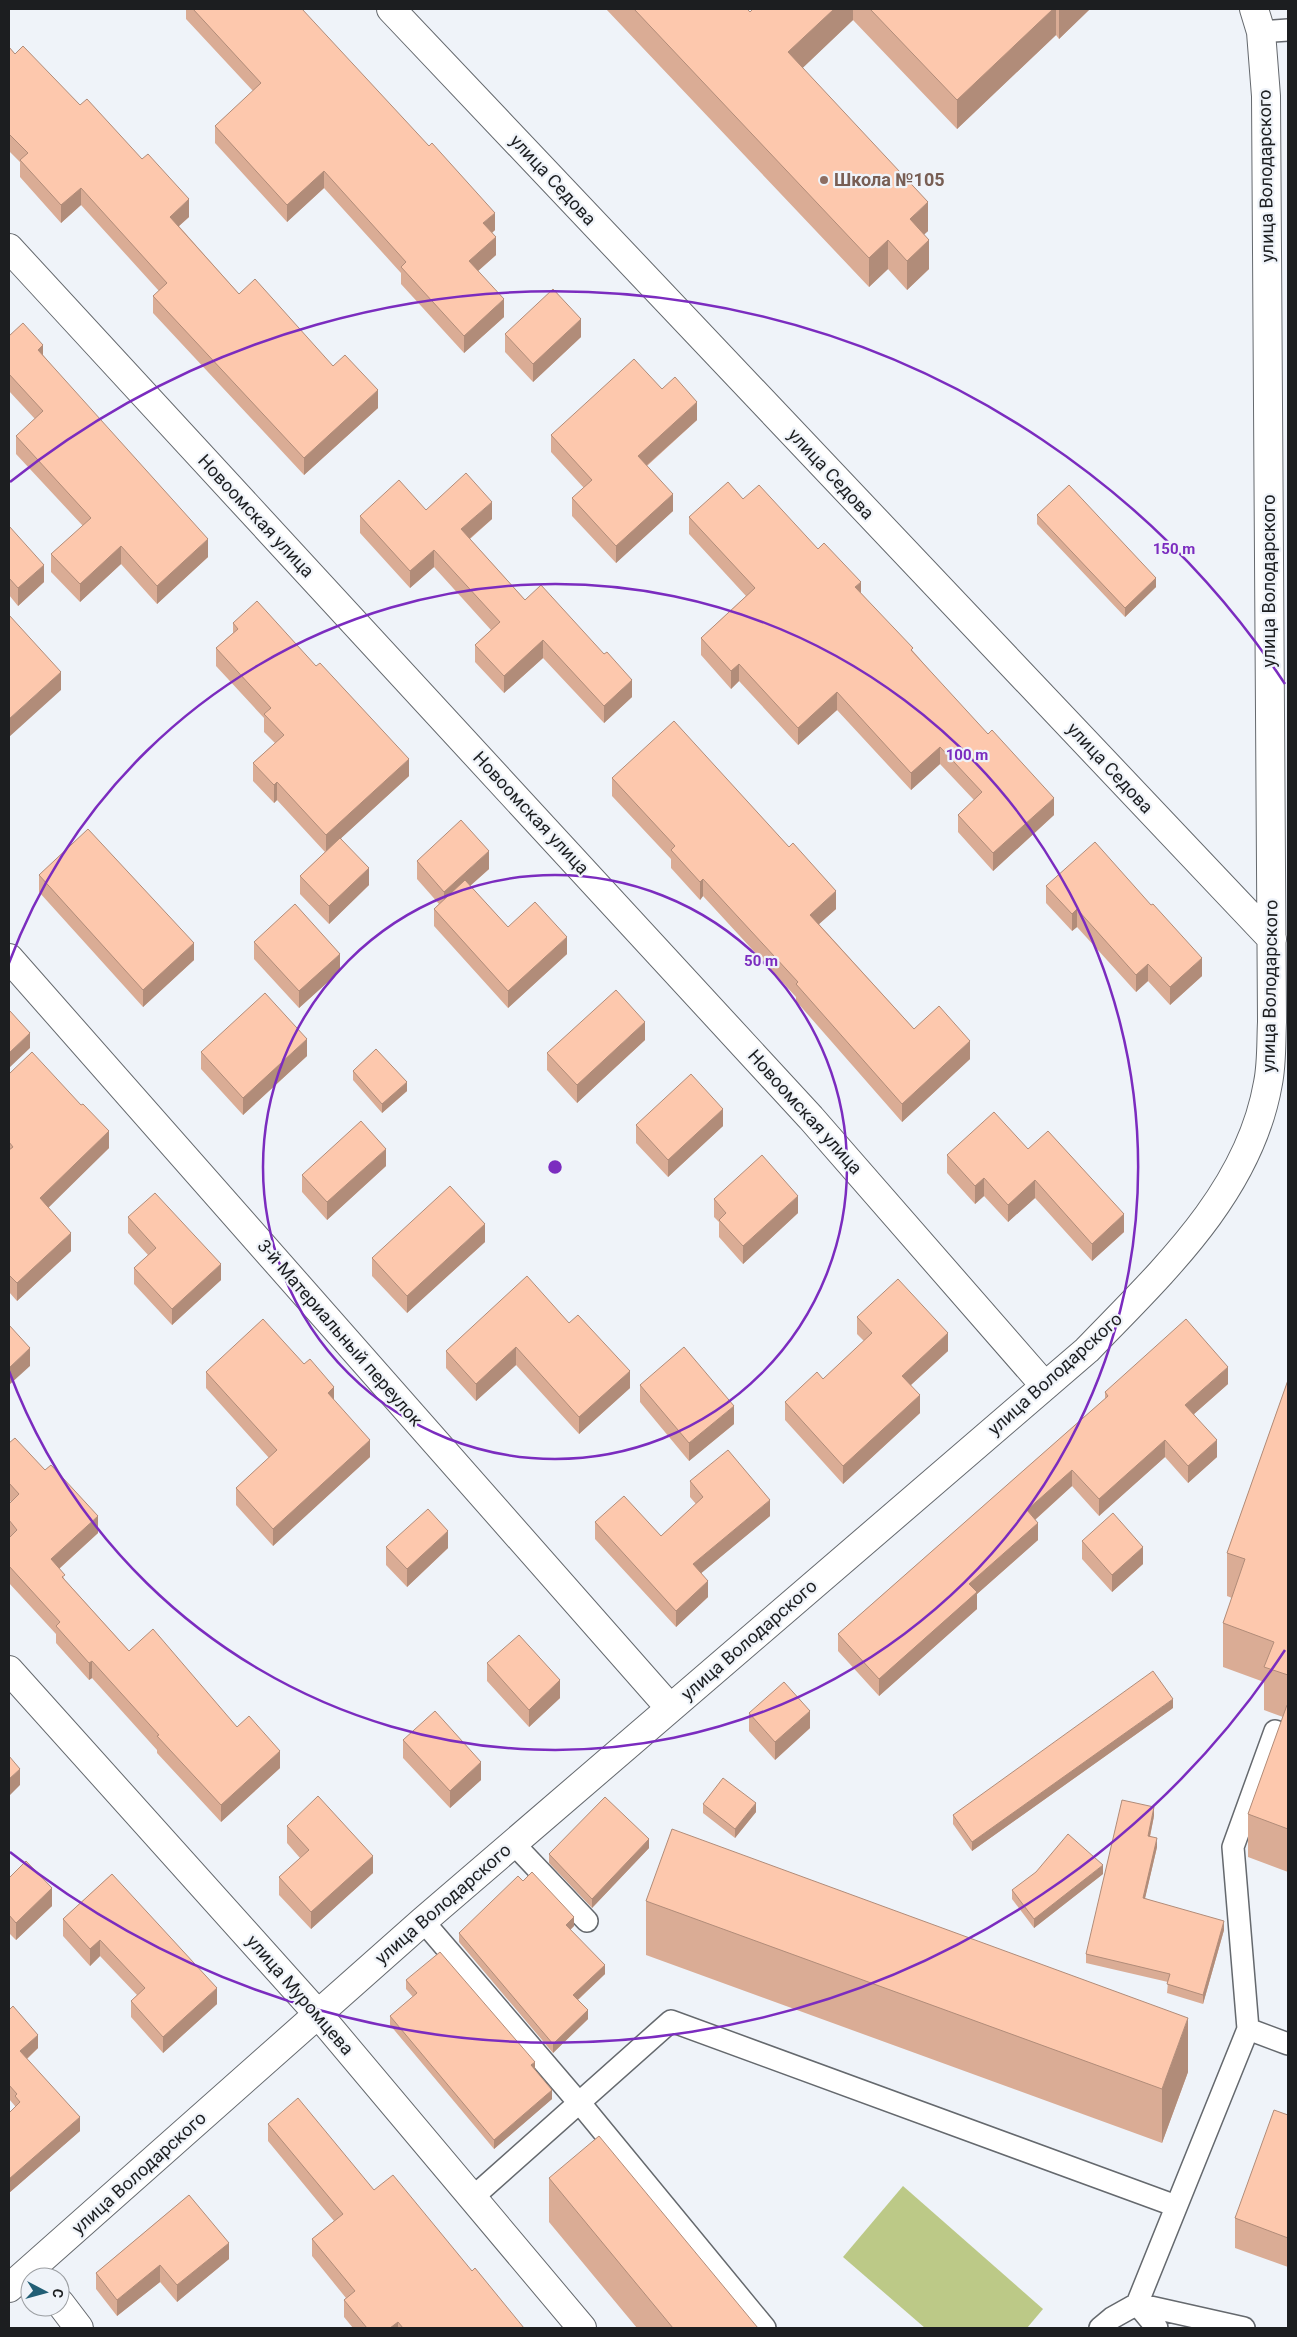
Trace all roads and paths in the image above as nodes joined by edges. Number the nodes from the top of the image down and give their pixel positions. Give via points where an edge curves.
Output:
1 (391, 9) edge
2 (1258, 20) edge
3 (1288, 30) edge
4 (9, 248) edge
5 (1272, 939) junction
6 (9, 958) edge
7 (1280, 1025) edge
8 (1045, 1386) junction
9 (9, 1670) edge
10 (670, 1708) junction
11 (1288, 1736) edge
12 (513, 1843) junction
13 (423, 1921) junction
14 (587, 1921) dead end
15 (318, 2014) junction
16 (1248, 2029) junction
17 (1288, 2044) edge
18 (579, 2103) junction
19 (472, 2198) junction
20 (1176, 2206) junction
21 (41, 2267) edge
22 (20, 2281) edge
23 (9, 2288) edge
24 (1137, 2304) junction
25 (70, 2316) edge
26 (79, 2328) edge
27 (582, 2328) edge
28 (765, 2328) edge
29 (1100, 2328) edge
30 (1157, 2328) edge
31 (1244, 2328) edge

1 - 5 street, улица Седова
2 - 3 lane
2 - 5 street, улица Володарского via 1266,106
4 - 8 street, Новоомская улица via 812,1118
5 - 7 street, улица Володарского
6 - 10 street, 3-й Материальный переулок
7 - 8 street, улица Володарского via 1253,1139 1224,1195 1170,1263 1087,1350
8 - 10 street, улица Володарского
9 - 15 street, улица Муромцева
10 - 12 street, улица Володарского
11 - 16 lane via 1275,1731 1233,1848
12 - 13 street, улица Володарского
12 - 14 lane
13 - 15 street, улица Володарского
13 - 18 lane
15 - 19 street, улица Муромцева
15 - 21 street, улица Володарского
16 - 17 lane
16 - 20 lane
18 - 19 lane
18 - 20 lane via 671,2021
18 - 28 lane
19 - 27 street, улица Муромцева
20 - 24 lane
22 - 23 street, улица Володарского
24 - 29 lane
24 - 30 lane
24 - 31 lane
25 - 26 street

